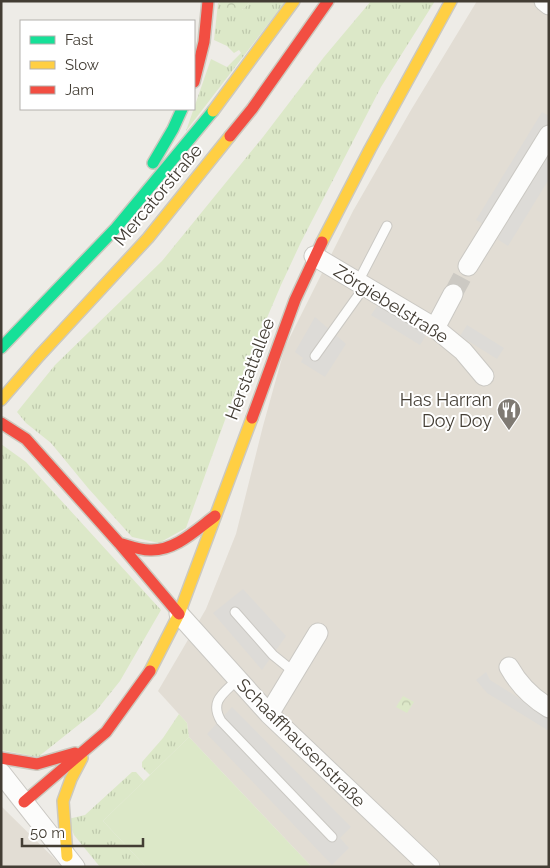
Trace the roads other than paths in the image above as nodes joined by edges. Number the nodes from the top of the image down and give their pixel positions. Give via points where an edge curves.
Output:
1 (208, 1) edge
2 (294, 1) edge
3 (328, 1) edge
4 (339, 1) edge
5 (451, 1) edge
6 (544, 1) edge
7 (549, 5) edge
8 (305, 35) junction
9 (195, 79) edge
10 (182, 110) edge
11 (549, 135) edge
12 (387, 226) dead end
13 (116, 228) junction
14 (314, 256) junction
15 (468, 266) tunnel mouth
16 (361, 284) junction
17 (453, 294) tunnel mouth
18 (435, 328) junction
19 (1, 348) edge
20 (316, 356) dead end
21 (484, 376) dead end
22 (1, 400) edge
23 (1, 424) edge
24 (215, 516) junction
25 (119, 543) junction
26 (235, 612) dead end
27 (179, 614) junction
28 (318, 633) dead end
29 (509, 667) dead end
30 (294, 672) junction
31 (237, 680) junction
32 (549, 708) edge
33 (269, 714) junction
34 (88, 749) junction
35 (1, 758) edge
36 (1, 774) edge
37 (24, 802) junction
38 (332, 837) dead end
39 (71, 862) edge
40 (430, 867) edge

1 - 9 main road via 207,31
2 - 13 main road, Mercatorstraße via 226,94
3 - 8 main road, Mercatorstraße
4 - 8 main road
5 - 14 main road, Herstattallee via 394,101
6 - 7 street
8 - 22 main road, Mercatorstraße via 252,109 148,238
10 - 13 main road
11 - 15 street
12 - 16 lane
13 - 19 main road, Mercatorstraße
14 - 16 street, Zörgiebelstraße
14 - 24 main road, Herstattallee via 288,317
16 - 18 street, Zörgiebelstraße
16 - 20 lane
17 - 18 street
18 - 21 street, Zörgiebelstraße via 463,351
23 - 25 main road via 26,439
24 - 25 main road via 182,540 155,550
24 - 27 main road, Herstattallee
25 - 27 main road
26 - 30 lane via 272,655
27 - 31 street, Schaaffhausenstraße
27 - 34 main road, Herstattallee via 148,673 106,732
28 - 30 street
29 - 32 street via 533,699
30 - 33 street
31 - 33 street, Schaaffhausenstraße
31 - 38 lane via 216,705 221,721
33 - 40 street, Schaaffhausenstraße
34 - 35 main road, Herstattallee via 37,764
34 - 37 main road, Herstattallee
34 - 39 main road, Herstattallee via 71,779 63,802
36 - 37 street
37 - 39 street

